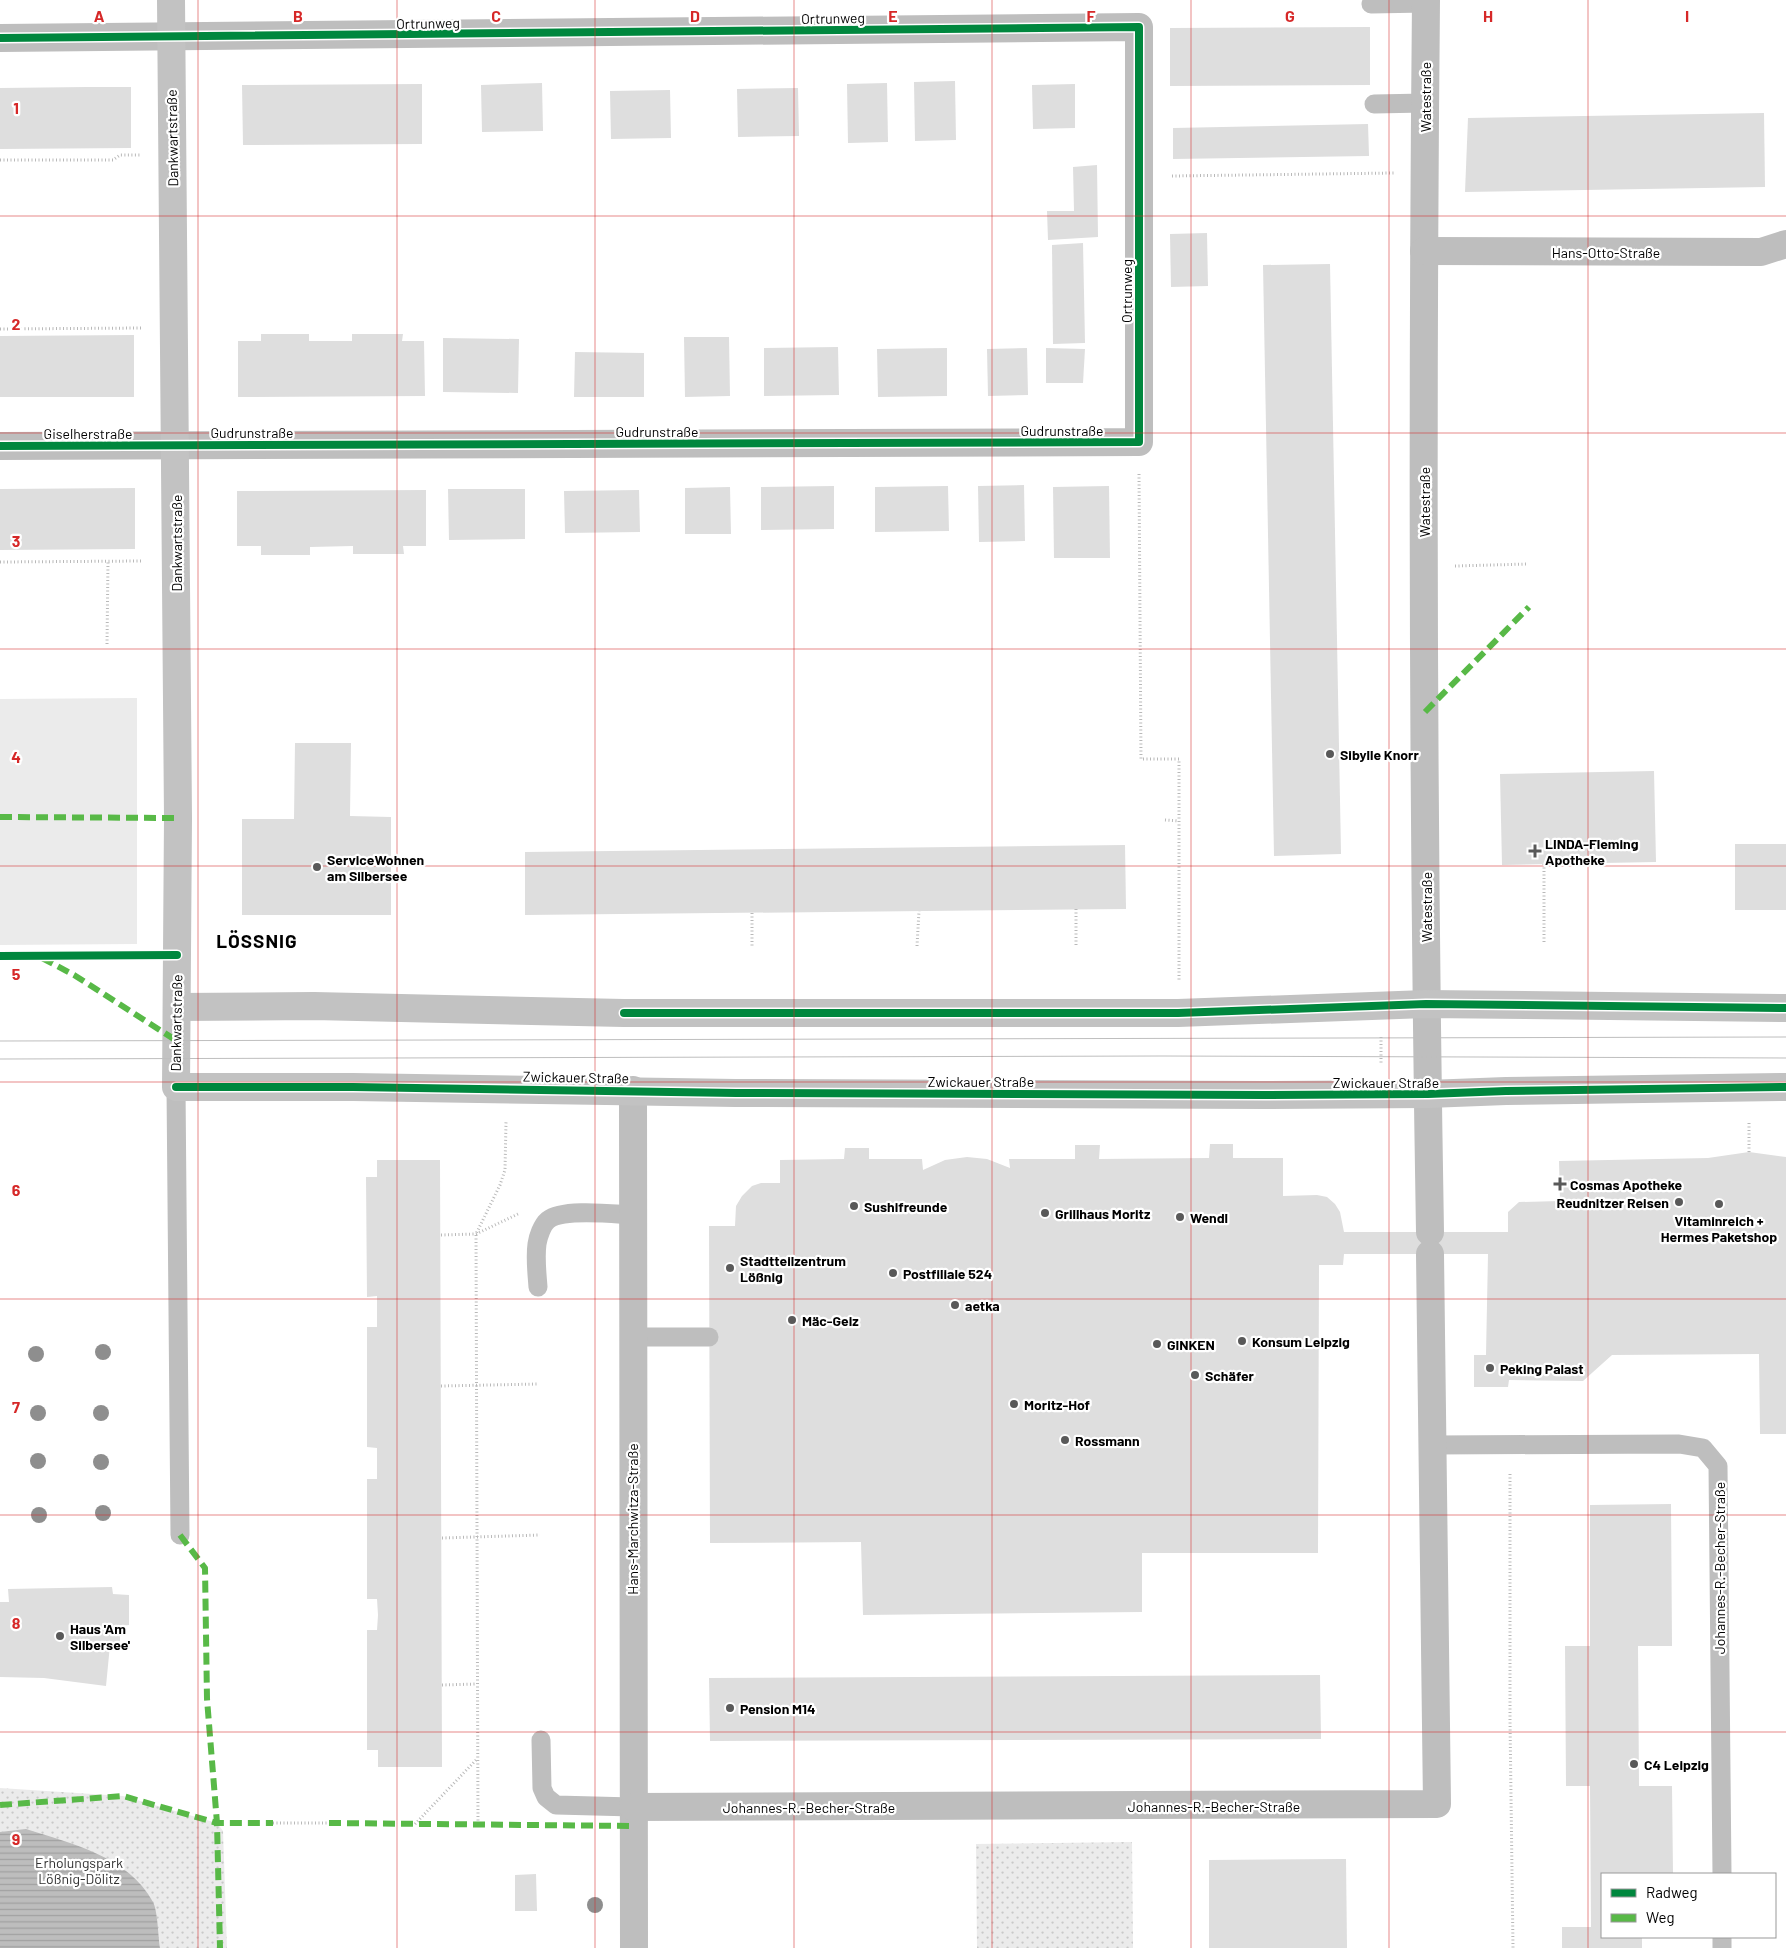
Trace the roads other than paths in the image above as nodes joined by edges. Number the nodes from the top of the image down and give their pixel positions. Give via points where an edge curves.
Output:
1 (171, 0) edge
2 (1426, 2) edge
3 (1371, 4) dead end
4 (0, 38) edge
5 (172, 38) junction
6 (1425, 103) junction
7 (1374, 104) dead end
8 (1786, 244) edge
9 (1424, 251) junction
10 (1138, 442) joint
11 (175, 445) junction
12 (0, 446) edge
13 (1426, 1004) junction
14 (177, 1007) junction
15 (1786, 1008) edge
16 (176, 1087) junction
17 (1786, 1087) edge
18 (632, 1090) junction
19 (1428, 1094) junction
20 (632, 1215) junction
21 (538, 1287) dead end
22 (709, 1336) dead end
23 (633, 1337) junction
24 (1433, 1445) junction
25 (180, 1535) dead end
26 (541, 1740) dead end
27 (633, 1807) junction
28 (1722, 1873) edge
29 (634, 1948) edge

1 - 5 main road, Dankwartstraße
2 - 3 lane
2 - 6 street, Watestraße
4 - 5 street
5 - 10 street, Ortrunweg via 1139,27
5 - 11 main road, Dankwartstraße
6 - 7 lane
6 - 9 street, Watestraße
8 - 9 street, Hans-Otto-Straße via 1760,252
9 - 13 street, Watestraße
10 - 11 street, Gudrunstraße
11 - 12 street, Giselherstraße
11 - 14 main road, Dankwartstraße
13 - 14 main road via 1178,1013 624,1013 314,1006
13 - 15 main road
13 - 19 street, Johannes-R.-Becher-Straße
14 - 16 main road, Dankwartstraße
16 - 18 main road, Zwickauer Straße
16 - 25 lane
17 - 19 main road, Zwickauer Straße
18 - 19 main road, Zwickauer Straße
18 - 20 street, Hans-Marchwitza-Straße
19 - 24 street, Johannes-R.-Becher-Straße
20 - 21 lane via 572,1214 548,1220 537,1246
20 - 23 street, Hans-Marchwitza-Straße
22 - 23 lane
23 - 27 street, Hans-Marchwitza-Straße
24 - 27 street, Johannes-R.-Becher-Straße via 1436,1804
24 - 28 lane, Johannes-R.-Becher-Straße via 1679,1444 1703,1448 1718,1466
26 - 27 lane via 542,1788 546,1797 556,1805
27 - 29 street, Hans-Marchwitza-Straße

